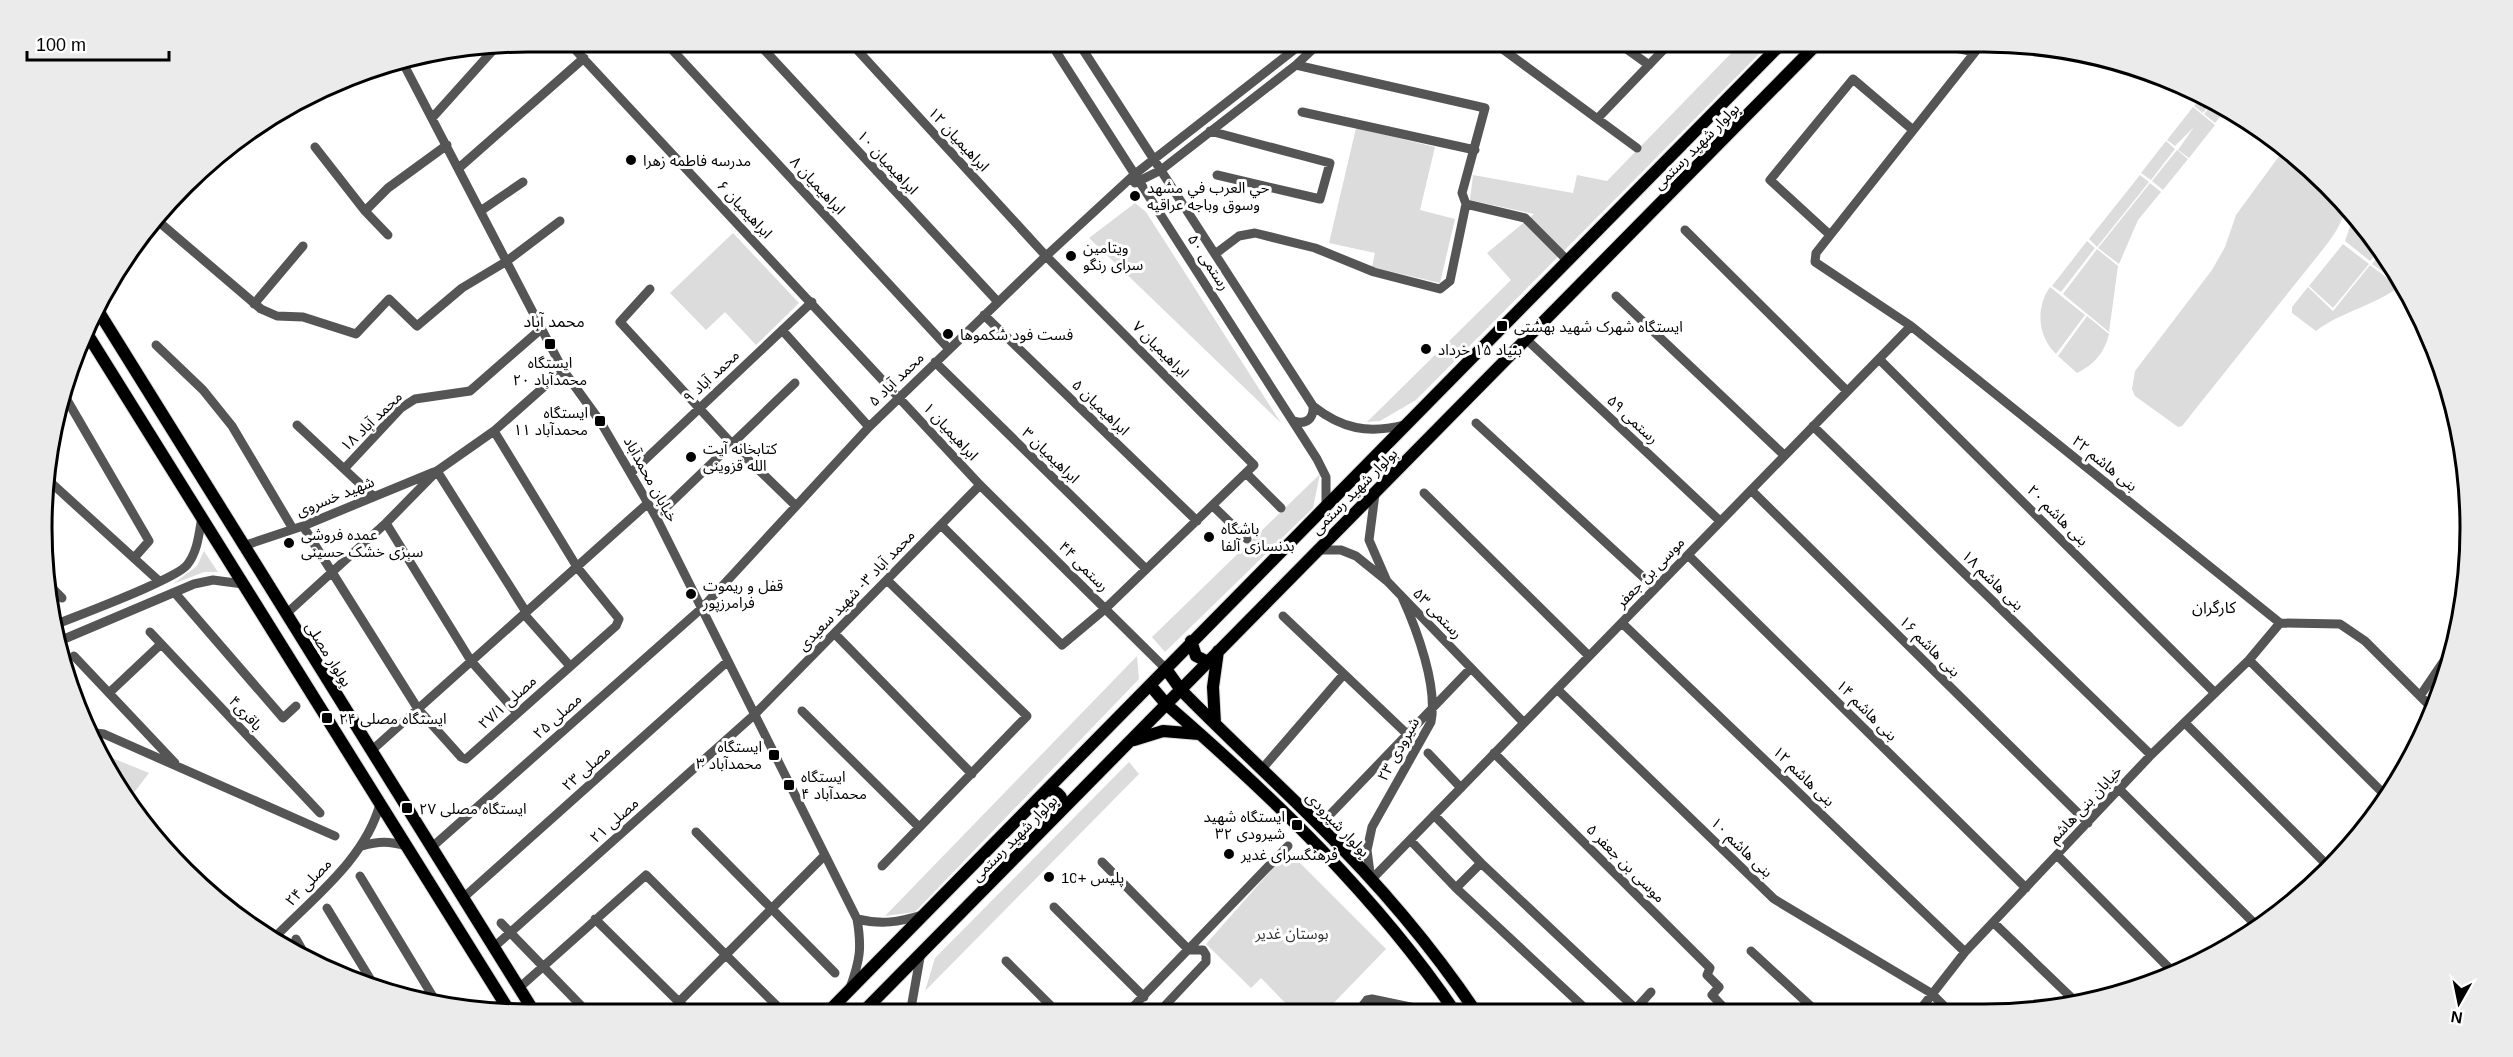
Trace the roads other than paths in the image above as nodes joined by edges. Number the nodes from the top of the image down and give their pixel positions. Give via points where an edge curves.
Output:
1 (578, 52) edge
2 (674, 52) edge
3 (766, 52) edge
4 (859, 52) edge
5 (1056, 52) edge
6 (1084, 52) edge
7 (1291, 52) edge
8 (1310, 52) edge
9 (1507, 52) edge
10 (1631, 52) edge
11 (1661, 52) edge
12 (1773, 52) edge
13 (1809, 52) edge
14 (1974, 52) edge
15 (489, 55) edge
16 (584, 58) junction
17 (1296, 65) junction
18 (1649, 65) junction
19 (406, 69) edge
20 (1302, 112) dead end
21 (433, 117) junction
22 (1598, 118) junction
23 (1913, 130) junction
24 (1210, 131) junction
25 (447, 145) junction
26 (315, 147) dead end
27 (1637, 148) dead end
28 (1475, 150) junction
29 (1154, 159) junction
30 (460, 167) junction
31 (1161, 170) junction
32 (1217, 175) dead end
33 (1137, 178) junction
34 (523, 182) dead end
35 (1466, 204) junction
36 (482, 210) junction
37 (365, 211) junction
38 (560, 221) dead end
39 (163, 225) edge
40 (1685, 230) dead end
41 (388, 235) dead end
42 (1830, 235) junction
43 (303, 246) dead end
44 (1215, 254) junction
45 (1046, 256) junction
46 (1567, 260) junction
47 (507, 261) junction
48 (650, 289) dead end
49 (1616, 296) dead end
50 (812, 302) junction
51 (998, 302) junction
52 (254, 304) junction
53 (984, 315) junction
54 (102, 318) edge
55 (1911, 326) junction
56 (541, 328) junction
57 (782, 330) junction
58 (1526, 339) junction
59 (91, 341) edge
60 (156, 345) dead end
61 (949, 349) junction
62 (1879, 358) junction
63 (935, 362) junction
64 (563, 370) junction
65 (795, 383) dead end
66 (1847, 391) junction
67 (899, 398) junction
68 (69, 404) edge
69 (1313, 406) junction
70 (699, 408) junction
71 (1294, 421) junction
72 (1476, 423) dead end
73 (297, 425) dead end
74 (1404, 425) junction
75 (869, 426) junction
76 (1814, 426) junction
77 (494, 431) junction
78 (733, 445) junction
79 (1784, 455) junction
80 (344, 469) junction
81 (437, 471) junction
82 (632, 472) junction
83 (1247, 474) junction
84 (980, 485) junction
85 (55, 486) edge
86 (1751, 490) junction
87 (1424, 493) dead end
88 (1375, 494) junction
89 (374, 497) junction
90 (648, 503) junction
91 (1326, 505) junction
92 (796, 506) junction
93 (1213, 506) junction
94 (1281, 508) dead end
95 (202, 517) junction
96 (656, 517) junction
97 (1197, 521) junction
98 (1720, 521) junction
99 (386, 523) junction
100 (941, 525) junction
101 (303, 526) junction
102 (293, 529) junction
103 (1247, 539) dead end
104 (243, 546) junction
105 (1317, 550) junction
106 (1688, 555) junction
107 (134, 558) junction
108 (577, 567) junction
109 (1146, 569) junction
110 (332, 572) junction
111 (887, 580) junction
112 (159, 581) junction
113 (1387, 581) junction
114 (243, 584) junction
115 (1655, 588) junction
116 (57, 593) edge
117 (175, 593) junction
118 (1402, 597) junction
119 (62, 598) dead end
120 (702, 608) junction
121 (1105, 609) junction
122 (525, 613) junction
123 (286, 614) junction
124 (1283, 616) dead end
125 (62, 622) edge
126 (1622, 622) junction
127 (2280, 623) junction
128 (150, 632) dead end
129 (835, 634) junction
130 (66, 638) edge
131 (1191, 641) junction
132 (161, 644) junction
133 (1218, 651) junction
134 (74, 656) dead end
135 (1589, 656) junction
136 (2249, 660) junction
137 (471, 661) junction
138 (728, 661) junction
139 (1208, 662) junction
140 (570, 666) junction
141 (1471, 668) junction
142 (1166, 669) junction
143 (2439, 669) edge
144 (1344, 674) junction
145 (2435, 675) joint
146 (1150, 685) junction
147 (1557, 689) junction
148 (1181, 690) junction
149 (109, 693) junction
150 (2215, 693) junction
151 (2420, 696) junction
152 (2427, 703) edge
153 (1167, 705) junction
154 (1434, 705) junction
155 (296, 706) dead end
156 (418, 709) junction
157 (802, 711) dead end
158 (517, 713) junction
159 (754, 716) junction
160 (1524, 723) junction
161 (2185, 723) junction
162 (1215, 724) junction
163 (99, 733) edge
164 (1200, 734) junction
165 (1407, 734) junction
166 (1133, 740) junction
167 (371, 751) junction
168 (1428, 753) dead end
169 (1494, 753) junction
170 (2151, 755) junction
171 (1264, 765) junction
172 (178, 766) junction
173 (972, 774) junction
174 (1461, 788) junction
175 (2119, 789) junction
176 (1047, 790) junction
177 (2381, 791) edge
178 (380, 804) junction
179 (1061, 812) junction
180 (320, 813) dead end
181 (1434, 815) junction
182 (2088, 823) junction
183 (1320, 825) junction
184 (919, 827) junction
185 (696, 832) dead end
186 (335, 836) dead end
187 (1410, 840) junction
188 (362, 846) junction
189 (406, 846) junction
190 (1288, 846) dead end
191 (432, 848) junction
192 (2057, 855) junction
193 (824, 856) junction
194 (1102, 862) dead end
195 (2324, 862) edge
196 (1481, 863) junction
197 (882, 866) dead end
198 (360, 876) dead end
199 (1371, 880) junction
200 (1456, 888) junction
201 (2026, 888) junction
202 (463, 898) junction
203 (1054, 907) dead end
204 (771, 908) junction
205 (327, 909) dead end
206 (923, 915) junction
207 (857, 919) junction
208 (595, 920) junction
209 (2252, 921) edge
210 (501, 923) dead end
211 (1994, 923) junction
212 (511, 933) junction
213 (279, 934) edge
214 (296, 939) dead end
215 (300, 946) edge
216 (494, 947) junction
217 (922, 950) junction
218 (1189, 950) junction
219 (1752, 951) dead end
220 (1965, 952) junction
221 (726, 954) junction
222 (1006, 961) dead end
223 (543, 967) junction
224 (2168, 967) edge
225 (835, 973) dead end
226 (368, 976) edge
227 (519, 988) junction
228 (848, 991) junction
229 (1651, 992) dead end
230 (1931, 993) junction
231 (431, 994) edge
232 (2070, 996) edge
233 (1144, 997) junction
234 (679, 1001) junction
235 (505, 1003) edge
236 (529, 1004) edge
237 (579, 1004) edge
238 (676, 1004) edge
239 (682, 1004) edge
240 (775, 1004) edge
241 (836, 1004) edge
242 (871, 1004) edge
243 (912, 1004) edge
244 (1049, 1004) edge
245 (1137, 1004) edge
246 (1167, 1004) edge
247 (1364, 1004) edge
248 (1396, 1004) edge
249 (1450, 1004) edge
250 (1471, 1004) edge
251 (1580, 1004) edge
252 (1628, 1004) edge
253 (1640, 1004) edge
254 (1720, 1004) edge
255 (1809, 1004) edge
256 (1924, 1004) edge
257 (1942, 1004) edge

1 - 16 street, ابراهیمیان ۶
2 - 61 street, ابراهیمیان ۸
3 - 51 street, ابراهیمیان ۱۰
4 - 45 street, ابراهیمیان ۱۲
5 - 33 street, رستمی ۵۰
6 - 29 street, رستمی ۵۰
7 - 29 street
8 - 17 street
9 - 22 street
10 - 18 street
11 - 18 street
12 - 46 main road, بولوار شهید رستمی
13 - 58 main road, بولوار شهید رستمی
14 - 23 street
15 - 21 street
16 - 30 street
16 - 50 street, ابراهیمیان ۶
17 - 24 street
17 - 28 street via 1485,108
18 - 22 street
19 - 21 street, خیابان محمدآباد
20 - 28 street
21 - 25 street, خیابان محمدآباد
22 - 27 street
23 - 42 street
23 - 42 street via 1853,79 1770,180
24 - 31 street
24 - 32 street via 1330,163 1320,199
25 - 30 street, خیابان محمدآباد
25 - 37 street via 388,188
26 - 37 street
28 - 35 street via 1462,193
29 - 31 street, رستمی ۵۰
29 - 33 street
30 - 36 street, خیابان محمدآباد
31 - 33 street
31 - 44 street, رستمی ۵۰
33 - 45 street, محمد آباد ۵ via 1124,185
33 - 71 street, رستمی ۵۰
34 - 36 street
35 - 44 street via 1450,281 1440,289 1374,272 1315,249 1255,232 1239,236
35 - 46 street via 1525,218
36 - 47 street, خیابان محمدآباد
37 - 41 street
38 - 47 street
39 - 52 street
40 - 66 street
42 - 55 street, بنی هاشم ۲۲ via 1816,253 1815,262
43 - 52 street
44 - 69 street, رستمی ۵۰
45 - 51 street, محمد آباد ۵
45 - 83 street, ابراهیمیان ۷ via 1254,465
46 - 74 main road, بولوار شهید رستمی
47 - 52 street via 462,288 417,326 389,299 356,334 303,317 277,316
47 - 56 street, خیابان محمدآباد
48 - 70 street via 620,321
49 - 79 street
50 - 57 street, محمد آباد ۹
50 - 67 street, ابراهیمیان ۶
51 - 53 street, محمد آباد ۵
53 - 61 street, محمد آباد ۵
53 - 97 street, ابراهیمیان ۵
54 - 104 main road, بولوار مصلی
55 - 62 street, موسی بن جعفر
55 - 127 street, بنی هاشم ۲۲
56 - 64 street, خیابان محمدآباد
56 - 80 street, محمد آباد ۱۸ via 470,391 415,399 401,408
57 - 70 street, محمد آباد ۹
57 - 75 street
58 - 88 main road, بولوار شهید رستمی
58 - 98 street, رستمی ۵۹
59 - 95 main road
60 - 102 street via 203,390 232,426
61 - 63 street, محمد آباد ۵
62 - 66 street, موسی بن جعفر
62 - 150 street, بنی هاشم ۲۰
63 - 67 street, محمد آباد ۵
63 - 109 street, ابراهیمیان ۳
64 - 77 street
64 - 82 street, خیابان محمدآباد
65 - 78 street
66 - 76 street, موسی بن جعفر
67 - 75 street, محمد آباد ۵
67 - 84 street, ابراهیمیان ۱
68 - 107 street via 149,541
69 - 71 street via 1314,414 1309,421
69 - 74 street, رستمی ۵۰ via 1344,427 1363,430
70 - 78 street
70 - 82 street, محمد آباد ۹
71 - 91 street, رستمی ۵۰ via 1326,477
72 - 115 street
73 - 80 street
74 - 91 main road, بولوار شهید رستمی
75 - 92 street, محمد آباد ۵
76 - 79 street, موسی بن جعفر
76 - 170 street, بنی هاشم ۱۸
77 - 81 street
77 - 108 street
78 - 92 street
78 - 96 street
79 - 86 street, موسی بن جعفر
80 - 89 street
81 - 89 street, شهید خسروی
81 - 99 street
81 - 122 street
82 - 90 street, خیابان محمدآباد
83 - 93 street
83 - 94 street
84 - 100 street, محمد آباد ۳- شهید سعیدی
84 - 121 street, رستمی ۴۴
85 - 107 street
86 - 98 street, موسی بن جعفر
86 - 182 street, بنی هاشم ۱۶
87 - 135 street
88 - 105 main road, بولوار شهید رستمی
88 - 113 street via 1369,540
89 - 101 street, شهید خسروی
90 - 96 street, خیابان محمدآباد
90 - 108 street
91 - 131 main road, بولوار شهید رستمی
92 - 120 street, محمد آباد ۵
93 - 97 street
93 - 103 street
95 - 112 street via 196,549 186,567
95 - 114 main road
96 - 120 street, خیابان محمدآباد
97 - 109 street
98 - 106 street, موسی بن جعفر
99 - 110 street
99 - 137 street
100 - 111 street, محمد آباد ۳- شهید سعیدی
100 - 121 street via 1062,645
101 - 102 street, شهید خسروی
101 - 110 street
102 - 104 street, شهید خسروی
104 - 123 main road, بولوار مصلی
105 - 113 street, رستمی ۵۳ via 1341,550 1356,556
105 - 133 main road, بولوار شهید رستمی
106 - 115 street, موسی بن جعفر
106 - 201 street, بنی هاشم ۱۴
107 - 112 street
108 - 122 street
108 - 140 street, مصلی ۲۷/۱ via 619,619
109 - 121 street
110 - 123 street
110 - 156 street
111 - 129 street, محمد آباد ۳- شهید سعیدی
111 - 173 street via 1027,716
112 - 125 street
113 - 118 street, رستمی ۵۳
114 - 117 street via 213,580
114 - 178 main road
115 - 126 street, موسی بن جعفر
116 - 119 street
117 - 130 street
117 - 155 street via 283,718
118 - 141 street, رستمی ۵۳
118 - 154 street, شیرودی ۲۳ via 1416,627
120 - 138 street, خیابان محمدآباد
120 - 191 street, مصلی ۲۵
121 - 142 street, رستمی ۴۴
122 - 137 street
122 - 140 street
123 - 167 main road, بولوار مصلی
124 - 144 street
126 - 135 street, موسی بن جعفر
126 - 220 street, بنی هاشم ۱۲
127 - 136 street, خیابان بنی هاشم
127 - 151 street via 2340,624 2365,641
128 - 132 street, باقری۴
129 - 159 street, محمد آباد ۳- شهید سعیدی
129 - 173 street
131 - 139 main road via 1196,656
131 - 142 main road, بولوار شهید رستمی
132 - 149 street
132 - 180 street, باقری۴
133 - 139 main road, بولوار شهید رستمی
133 - 162 main road via 1212,687
134 - 149 street
135 - 147 street, موسی بن جعفر
136 - 150 street, خیابان بنی هاشم
136 - 177 street
137 - 156 street
137 - 158 street
138 - 159 street, خیابان محمدآباد
138 - 202 street, مصلی ۲۳
139 - 148 main road, بولوار شهید رستمی
140 - 158 street, مصلی ۲۷/۱
141 - 154 street
141 - 160 street, رستمی ۵۳
142 - 146 main road, بولوار شهید رستمی
142 - 148 main road, بولوار شیرودی
143 - 145 street
144 - 165 street
144 - 171 street
145 - 151 street
146 - 153 main road, بولوار شیرودی
146 - 176 main road, بولوار شهید رستمی
147 - 160 street, موسی بن جعفر
147 - 230 street, بنی هاشم ۱۰ via 1774,899
148 - 153 main road, بولوار شهید رستمی
148 - 162 main road, بولوار شیرودی
149 - 172 street
150 - 161 street, خیابان بنی هاشم
151 - 152 street
153 - 164 main road, بولوار شیرودی
153 - 166 main road, بولوار شهید رستمی
154 - 165 street
154 - 199 street, شیرودی ۲۳ via 1431,722 1372,827 1367,850
156 - 158 street, مصلی ۲۷/۱ via 466,759
156 - 167 street
157 - 184 street
159 - 193 street, خیابان محمدآباد
159 - 212 street, مصلی ۲۱
160 - 169 street, موسی بن جعفر
161 - 170 street, خیابان بنی هاشم
161 - 195 street
162 - 171 main road, بولوار شیرودی
163 - 172 street
164 - 166 main road via 1163,731
164 - 249 main road, بولوار شیرودی via 1297,825 1378,913
165 - 183 street
166 - 179 main road, بولوار شهید رستمی
167 - 191 main road, بولوار مصلی
168 - 174 street
169 - 174 street, موسی بن جعفر
169 - 254 street, موسی بن جعفر ۵ via 1710,968 1707,975 1719,987 1712,995
170 - 175 street, خیابان بنی هاشم
171 - 183 main road, بولوار شیرودی
172 - 186 street
173 - 184 street
174 - 181 street, موسی بن جعفر
175 - 182 street, خیابان بنی هاشم
175 - 209 street
176 - 179 main road via 1055,790 1061,796
176 - 206 main road, بولوار شهید رستمی
178 - 188 street, مصلی ۲۴
178 - 189 main road
179 - 217 main road, بولوار شهید رستمی
181 - 187 street, موسی بن جعفر
181 - 196 street
182 - 192 street, خیابان بنی هاشم
183 - 199 main road, بولوار شیرودی
184 - 197 street
185 - 204 street
187 - 199 street, موسی بن جعفر
187 - 200 street
188 - 189 street via 377,842
188 - 213 street, مصلی ۲۴
189 - 235 main road
190 - 218 street
191 - 202 main road, بولوار مصلی
192 - 201 street, خیابان بنی هاشم
192 - 224 street
193 - 204 street
193 - 207 street, خیابان محمدآباد
194 - 218 street
196 - 200 street
196 - 252 street
198 - 231 street
199 - 250 main road, بولوار شیرودی
200 - 251 street
201 - 211 street, خیابان بنی هاشم
202 - 216 main road, بولوار مصلی
203 - 233 street
204 - 221 street
204 - 225 street
205 - 226 street
206 - 207 street via 896,923
206 - 228 main road, بولوار شهید رستمی
207 - 228 street, خیابان محمدآباد via 862,945
208 - 221 street via 646,875 650,876
208 - 223 street
208 - 234 street
210 - 212 street
211 - 220 street, خیابان بنی هاشم
211 - 232 street
212 - 216 street, مصلی ۲۱
212 - 223 street
214 - 215 street
216 - 227 main road, بولوار مصلی
217 - 242 main road, بولوار شهید رستمی
217 - 243 street
218 - 233 street
218 - 246 street via 1203,950 1206,962
219 - 255 street
220 - 230 street, خیابان بنی هاشم
221 - 234 street
221 - 240 street
222 - 244 street
223 - 227 street
223 - 237 street
227 - 236 main road, بولوار مصلی
228 - 241 main road, بولوار شهید رستمی
229 - 253 street
230 - 256 street, خیابان بنی هاشم
230 - 257 street, بنی هاشم ۱۰
233 - 245 street
234 - 238 street
234 - 239 street
247 - 248 street via 1372,999

